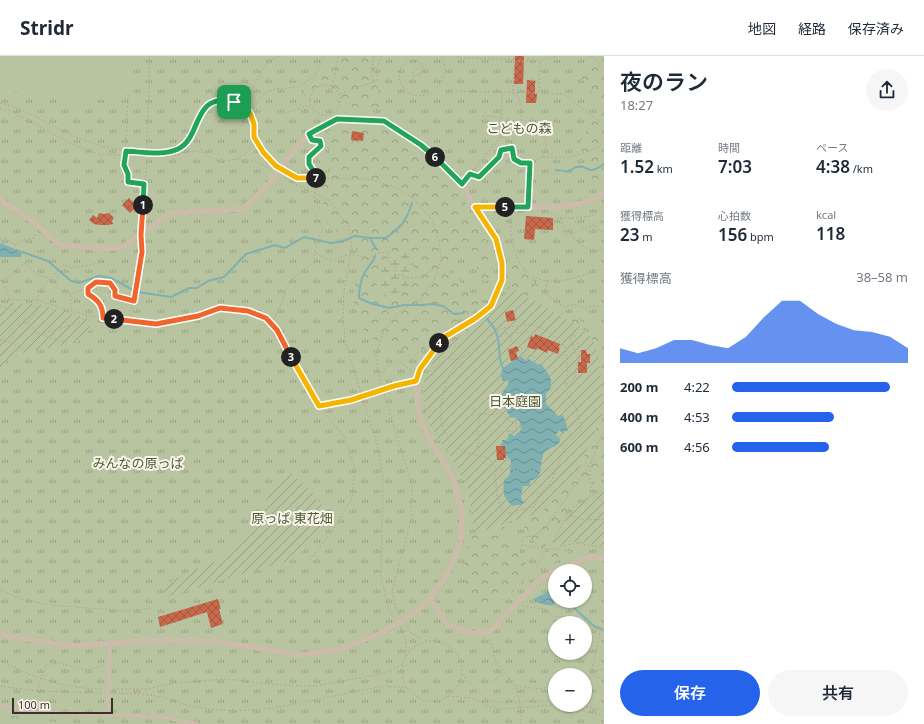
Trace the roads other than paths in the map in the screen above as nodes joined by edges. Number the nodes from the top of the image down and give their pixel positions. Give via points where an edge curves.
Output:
1 (604, 193) edge
2 (0, 199) edge
3 (475, 207) junction
4 (604, 559) edge
5 (573, 564) edge
6 (548, 575) edge
7 (430, 598) junction
8 (0, 633) edge
9 (110, 643) junction
10 (0, 706) edge
11 (109, 715) junction
12 (197, 724) edge

1 - 3 street via 576,205 558,208
2 - 3 street via 36,224 59,245 121,248 170,213 243,209 269,183 309,134 337,119 384,121 421,145 445,166 462,184
3 - 7 street via 496,239 502,263 502,280 491,306 443,338 420,369 417,378 417,401 422,425 452,476 462,511 461,542 448,573
4 - 5 street via 591,557
6 - 7 street via 537,582 488,633 470,633 447,624
7 - 9 street via 413,614 373,637 336,650 302,655 212,641 155,640
8 - 9 street via 4,636 72,646
9 - 11 lane
10 - 11 lane via 34,712
11 - 12 lane via 162,717

